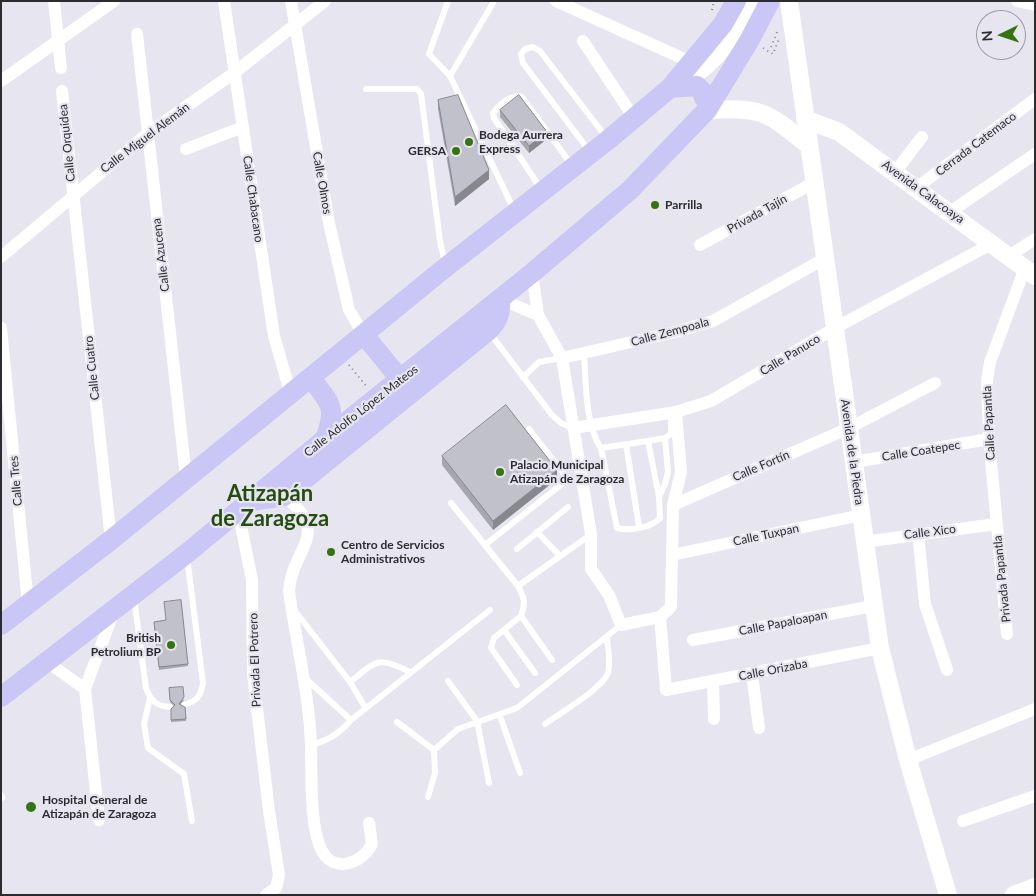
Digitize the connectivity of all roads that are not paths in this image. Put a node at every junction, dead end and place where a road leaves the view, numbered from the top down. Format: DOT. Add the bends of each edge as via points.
graph roads {
  1 [pos="54,1"];
  2 [pos="114,1"];
  3 [pos="224,1"];
  4 [pos="291,1"];
  5 [pos="326,1"];
  6 [pos="448,1"];
  7 [pos="556,1"];
  8 [pos="736,1"];
  9 [pos="754,1"];
  10 [pos="765,1"];
  11 [pos="770,1"];
  12 [pos="789,1"];
  13 [pos="1017,1"];
  14 [pos="493,3"];
  15 [pos="1035,5"];
  16 [pos="294,27"];
  17 [pos="137,34"];
  18 [pos="58,42"];
  19 [pos="583,42"];
  20 [pos="693,63"];
  21 [pos="61,68"];
  22 [pos="234,73"];
  23 [pos="450,76"];
  24 [pos="1,82"];
  25 [pos="670,88"];
  26 [pos="366,89"];
  27 [pos="62,91"];
  28 [pos="1035,99"];
  29 [pos="703,110"];
  30 [pos="634,118"];
  31 [pos="805,119"];
  32 [pos="243,127"];
  33 [pos="147,134"];
  34 [pos="922,136"];
  35 [pos="608,140"];
  36 [pos="808,145"];
  37 [pos="186,150"];
  38 [pos="591,153"];
  39 [pos="1035,154"];
  40 [pos="574,167"];
  41 [pos="895,172"];
  42 [pos="814,183"];
  43 [pos="916,188"];
  44 [pos="542,192"];
  45 [pos="72,196"];
  46 [pos="950,212"];
  47 [pos="516,213"];
  48 [pos="1035,239"];
  49 [pos="993,243"];
  50 [pos="700,245"];
  51 [pos="1009,256"];
  52 [pos="1,257"];
  53 [pos="824,259"];
  54 [pos="446,267"];
  55 [pos="1030,272"];
  56 [pos="532,273"];
  57 [pos="500,299"];
  58 [pos="538,315"];
  59 [pos="1,328"];
  60 [pos="834,328"];
  61 [pos="488,331"];
  62 [pos="364,334"];
  63 [pos="584,353"];
  64 [pos="562,358"];
  65 [pos="523,377"];
  66 [pos="311,379"];
  67 [pos="401,380"];
  68 [pos="935,383"];
  69 [pos="291,394"];
  70 [pos="674,412"];
  71 [pos="591,425"];
  72 [pos="573,428"];
  73 [pos="849,428"];
  74 [pos="529,429"];
  75 [pos="665,438"];
  76 [pos="648,440"];
  77 [pos="989,440"];
  78 [pos="626,444"];
  79 [pos="328,447"];
  80 [pos="601,448"];
  81 [pos="854,462"];
  82 [pos="186,476"];
  83 [pos="284,496"];
  84 [pos="659,497"];
  85 [pos="451,503"];
  86 [pos="673,505"];
  87 [pos="245,506"];
  88 [pos="568,507"];
  89 [pos="861,515"];
  90 [pos="996,524"];
  91 [pos="639,527"];
  92 [pos="537,532"];
  93 [pos="918,533"];
  94 [pos="591,534"];
  95 [pos="111,540"];
  96 [pos="864,542"];
  97 [pos="485,545"];
  98 [pos="517,549"];
  99 [pos="186,554"];
  100 [pos="559,555"];
  101 [pos="672,555"];
  102 [pos="518,586"];
  103 [pos="133,595"];
  104 [pos="28,604"];
  105 [pos="291,606"];
  106 [pos="873,606"];
  107 [pos="115,609"];
  108 [pos="490,610"];
  109 [pos="521,616"];
  110 [pos="660,617"];
  111 [pos="1,625"];
  112 [pos="621,625"];
  113 [pos="504,630"];
  114 [pos="1007,634"];
  115 [pos="607,638"];
  116 [pos="693,640"];
  117 [pos="880,648"];
  118 [pos="552,660"];
  119 [pos="46,661"];
  120 [pos="947,670"];
  121 [pos="410,672"];
  122 [pos="535,673"];
  123 [pos="752,674"];
  124 [pos="304,677"];
  125 [pos="448,681"];
  126 [pos="713,681"];
  127 [pos="350,682"];
  128 [pos="517,685"];
  129 [pos="85,689"];
  130 [pos="1,697"];
  131 [pos="150,698"];
  132 [pos="184,705"];
  133 [pos="170,707"];
  134 [pos="365,707"];
  135 [pos="1035,709"];
  136 [pos="500,716"];
  137 [pos="714,719"];
  138 [pos="351,720"];
  139 [pos="477,721"];
  140 [pos="397,722"];
  141 [pos="545,724"];
  142 [pos="759,728"];
  143 [pos="311,745"];
  144 [pos="434,750"];
  145 [pos="908,760"];
  146 [pos="520,773"];
  147 [pos="488,783"];
  148 [pos="1035,796"];
  149 [pos="428,797"];
  150 [pos="99,820"];
  151 [pos="192,821"];
  152 [pos="963,821"];
  153 [pos="369,823"];
  154 [pos="1035,887"];
  155 [pos="266,895"];
  156 [pos="948,895"];
  157 [pos="1014,895"];
  1 -- 18 [label="street"];
  2 -- 18 [label="street"];
  3 -- 22 [label="street, Calle Chabacano"];
  4 -- 16 [label="street, Calle Olmos"];
  5 -- 16 [label="street, Calle Miguel Alemán"];
  6 -- 23 [label="lane" via="429,54"];
  7 -- 20 [label="street"];
  8 -- 20 [label="main road"];
  9 -- 25 [label="street" via="709,65 694,77"];
  10 -- 29 [label="main road" via="742,34"];
  11 -- 29 [label="main road" via="749,42"];
  12 -- 31 [label="street, Avenida de la Piedra"];
  13 -- 15 [label="street"];
  14 -- 23 [label="lane"];
  16 -- 22 [label="street, Calle Miguel Alemán"];
  16 -- 62 [label="street, Calle Olmos" via="344,295 352,317"];
  17 -- 33 [label="street, Calle Azucena"];
  18 -- 21 [label="street"];
  18 -- 24 [label="street"];
  19 -- 30 [label="street"];
  20 -- 25 [label="main road"];
  22 -- 32 [label="street, Calle Chabacano"];
  22 -- 33 [label="street, Calle Miguel Alemán"];
  23 -- 47 [label="lane"];
  25 -- 29 [label="main road" via="697,86 702,91"];
  25 -- 30 [label="main road"];
  26 -- 54 [label="lane" via="413,88 421,94"];
  27 -- 45 [label="street, Calle Orquídea"];
  28 -- 43 [label="street, Cerrada Catemaco"];
  29 -- 36 [label="street" via="742,108 758,111 775,118"];
  29 -- 56 [label="main road, Calle Adolfo López Mateos" via="630,190"];
  30 -- 35 [label="main road"];
  31 -- 36 [label="street, Avenida de la Piedra"];
  31 -- 41 [label="street, Avenida Calacoaya" via="839,132"];
  32 -- 37 [label="street"];
  32 -- 69 [label="street, Calle Chabacano" via="274,336"];
  33 -- 45 [label="street, Calle Miguel Alemán"];
  33 -- 82 [label="street, Calle Azucena"];
  34 -- 41 [label="street"];
  35 -- 38 [label="main road"];
  35 -- 38 [label="lane" via="540,51 534,47 525,49 521,54 523,63"];
  36 -- 42 [label="street, Avenida de la Piedra"];
  38 -- 40 [label="main road"];
  39 -- 46 [label="street"];
  40 -- 44 [label="main road"];
  40 -- 44 [label="lane" via="522,97 511,97 496,108 494,118"];
  41 -- 43 [label="street, Avenida Calacoaya"];
  42 -- 50 [label="street, Privada Tajín"];
  42 -- 53 [label="street, Avenida de la Piedra"];
  43 -- 46 [label="street, Avenida Calacoaya"];
  44 -- 47 [label="main road"];
  45 -- 52 [label="street, Calle Miguel Alemán"];
  45 -- 95 [label="street, Calle Cuatro"];
  46 -- 49 [label="street, Avenida Calacoaya"];
  47 -- 54 [label="main road"];
  48 -- 51 [label="street"];
  49 -- 51 [label="street, Avenida Calacoaya"];
  49 -- 60 [label="street, Calle Panuco"];
  51 -- 55 [label="street, Avenida Calacoaya"];
  53 -- 60 [label="street, Avenida de la Piedra"];
  53 -- 63 [label="street, Calle Zempoala" via="713,321"];
  54 -- 62 [label="main road"];
  55 -- 77 [label="street, Calle Papantla" via="990,362 987,381"];
  56 -- 57 [label="main road, Calle Adolfo López Mateos"];
  56 -- 58 [label="street"];
  57 -- 58 [label="street"];
  57 -- 61 [label="main road" via="501,313"];
  57 -- 67 [label="main road, Calle Adolfo López Mateos"];
  58 -- 64 [label="street"];
  59 -- 104 [label="street, Calle Tres"];
  60 -- 70 [label="street, Calle Panuco" via="711,401"];
  60 -- 73 [label="street, Avenida de la Piedra"];
  61 -- 65 [label="lane"];
  61 -- 79 [label="main road"];
  62 -- 66 [label="main road"];
  62 -- 67 [label="main road"];
  63 -- 64 [label="street, Calle Zempoala"];
  63 -- 71 [label="lane"];
  64 -- 65 [label="lane" via="540,362"];
  64 -- 72 [label="street"];
  65 -- 72 [label="lane" via="552,415"];
  66 -- 69 [label="main road"];
  66 -- 79 [label="main road" via="331,406"];
  67 -- 79 [label="main road, Calle Adolfo López Mateos"];
  68 -- 73 [label="street, Calle Fortín"];
  69 -- 82 [label="main road"];
  70 -- 71 [label="street, Calle Panuco"];
  70 -- 75 [label="lane" via="671,434"];
  70 -- 86 [label="street" via="681,472"];
  71 -- 72 [label="street, Calle Panuco"];
  71 -- 80 [label="lane" via="595,441"];
  72 -- 94 [label="street"];
  73 -- 81 [label="street, Avenida de la Piedra"];
  73 -- 86 [label="street, Calle Fortín"];
  74 -- 97 [label="lane" via="565,479"];
  75 -- 76 [label="lane"];
  75 -- 84 [label="lane" via="668,472"];
  76 -- 78 [label="lane"];
  76 -- 84 [label="lane"];
  77 -- 81 [label="street, Calle Coatepec"];
  77 -- 90 [label="street, Calle Papantla"];
  78 -- 80 [label="lane"];
  78 -- 91 [label="lane"];
  79 -- 83 [label="main road"];
  79 -- 87 [label="main road" via="288,469"];
  80 -- 91 [label="lane" via="617,528"];
  81 -- 89 [label="street, Avenida de la Piedra"];
  82 -- 95 [label="main road"];
  83 -- 87 [label="main road"];
  83 -- 105 [label="street" via="300,509 307,521 308,536 290,577"];
  84 -- 91 [label="lane" via="660,518 655,524"];
  85 -- 97 [label="lane"];
  86 -- 101 [label="street"];
  87 -- 99 [label="main road"];
  87 -- 155 [label="street, Privada El Potrero" via="252,580 253,674 279,875 276,888"];
  88 -- 92 [label="lane"];
  89 -- 96 [label="street, Avenida de la Piedra"];
  89 -- 101 [label="street, Calle Tuxpan"];
  90 -- 93 [label="street, Calle Xico"];
  90 -- 114 [label="street, Privada Papantla"];
  92 -- 98 [label="lane"];
  92 -- 100 [label="lane"];
  93 -- 96 [label="street, Calle Xico"];
  93 -- 120 [label="street" via="925,604"];
  94 -- 100 [label="lane"];
  94 -- 112 [label="street" via="591,570 608,595"];
  95 -- 104 [label="main road"];
  96 -- 106 [label="street, Avenida de la Piedra"];
  97 -- 102 [label="lane"];
  99 -- 103 [label="main road"];
  99 -- 132 [label="lane" via="203,683 201,695"];
  100 -- 102 [label="lane"];
  101 -- 110 [label="street" via="671,608"];
  102 -- 109 [label="lane" via="525,606"];
  103 -- 107 [label="main road"];
  103 -- 131 [label="lane"];
  104 -- 111 [label="main road"];
  105 -- 124 [label="street"];
  105 -- 127 [label="lane"];
  106 -- 116 [label="street, Calle Papaloapan"];
  106 -- 117 [label="street, Avenida de la Piedra"];
  107 -- 119 [label="main road"];
  107 -- 129 [label="street"];
  108 -- 121 [label="lane"];
  109 -- 113 [label="lane"];
  109 -- 118 [label="lane"];
  110 -- 112 [label="street"];
  110 -- 126 [label="street, Calle Orizaba" via="666,690"];
  112 -- 115 [label="lane"];
  113 -- 122 [label="lane"];
  113 -- 128 [label="lane" via="494,638 490,648"];
  115 -- 136 [label="lane" via="517,708"];
  115 -- 141 [label="lane" via="610,662 607,675 600,684"];
  117 -- 123 [label="street, Calle Orizaba"];
  117 -- 145 [label="street, Avenida de la Piedra"];
  119 -- 129 [label="street"];
  119 -- 130 [label="main road"];
  121 -- 127 [label="lane" via="389,661 382,661"];
  121 -- 134 [label="lane"];
  123 -- 126 [label="street, Calle Orizaba"];
  123 -- 142 [label="street"];
  124 -- 138 [label="lane"];
  124 -- 143 [label="street"];
  125 -- 139 [label="lane"];
  126 -- 137 [label="street"];
  127 -- 134 [label="lane"];
  129 -- 150 [label="street"];
  131 -- 133 [label="lane" via="156,704"];
  131 -- 151 [label="lane" via="144,724 148,748 184,774"];
  134 -- 138 [label="lane"];
  135 -- 145 [label="street"];
  136 -- 139 [label="lane"];
  136 -- 146 [label="lane"];
  138 -- 143 [label="lane" via="339,734"];
  139 -- 144 [label="lane" via="458,729"];
  139 -- 147 [label="lane"];
  140 -- 144 [label="lane"];
  143 -- 153 [label="street" via="310,787 322,851 339,864 350,864 362,858 372,844"];
  144 -- 149 [label="lane" via="435,773"];
  145 -- 156 [label="street, Avenida de la Piedra"];
  148 -- 152 [label="street"];
  154 -- 157 [label="street"];
}
